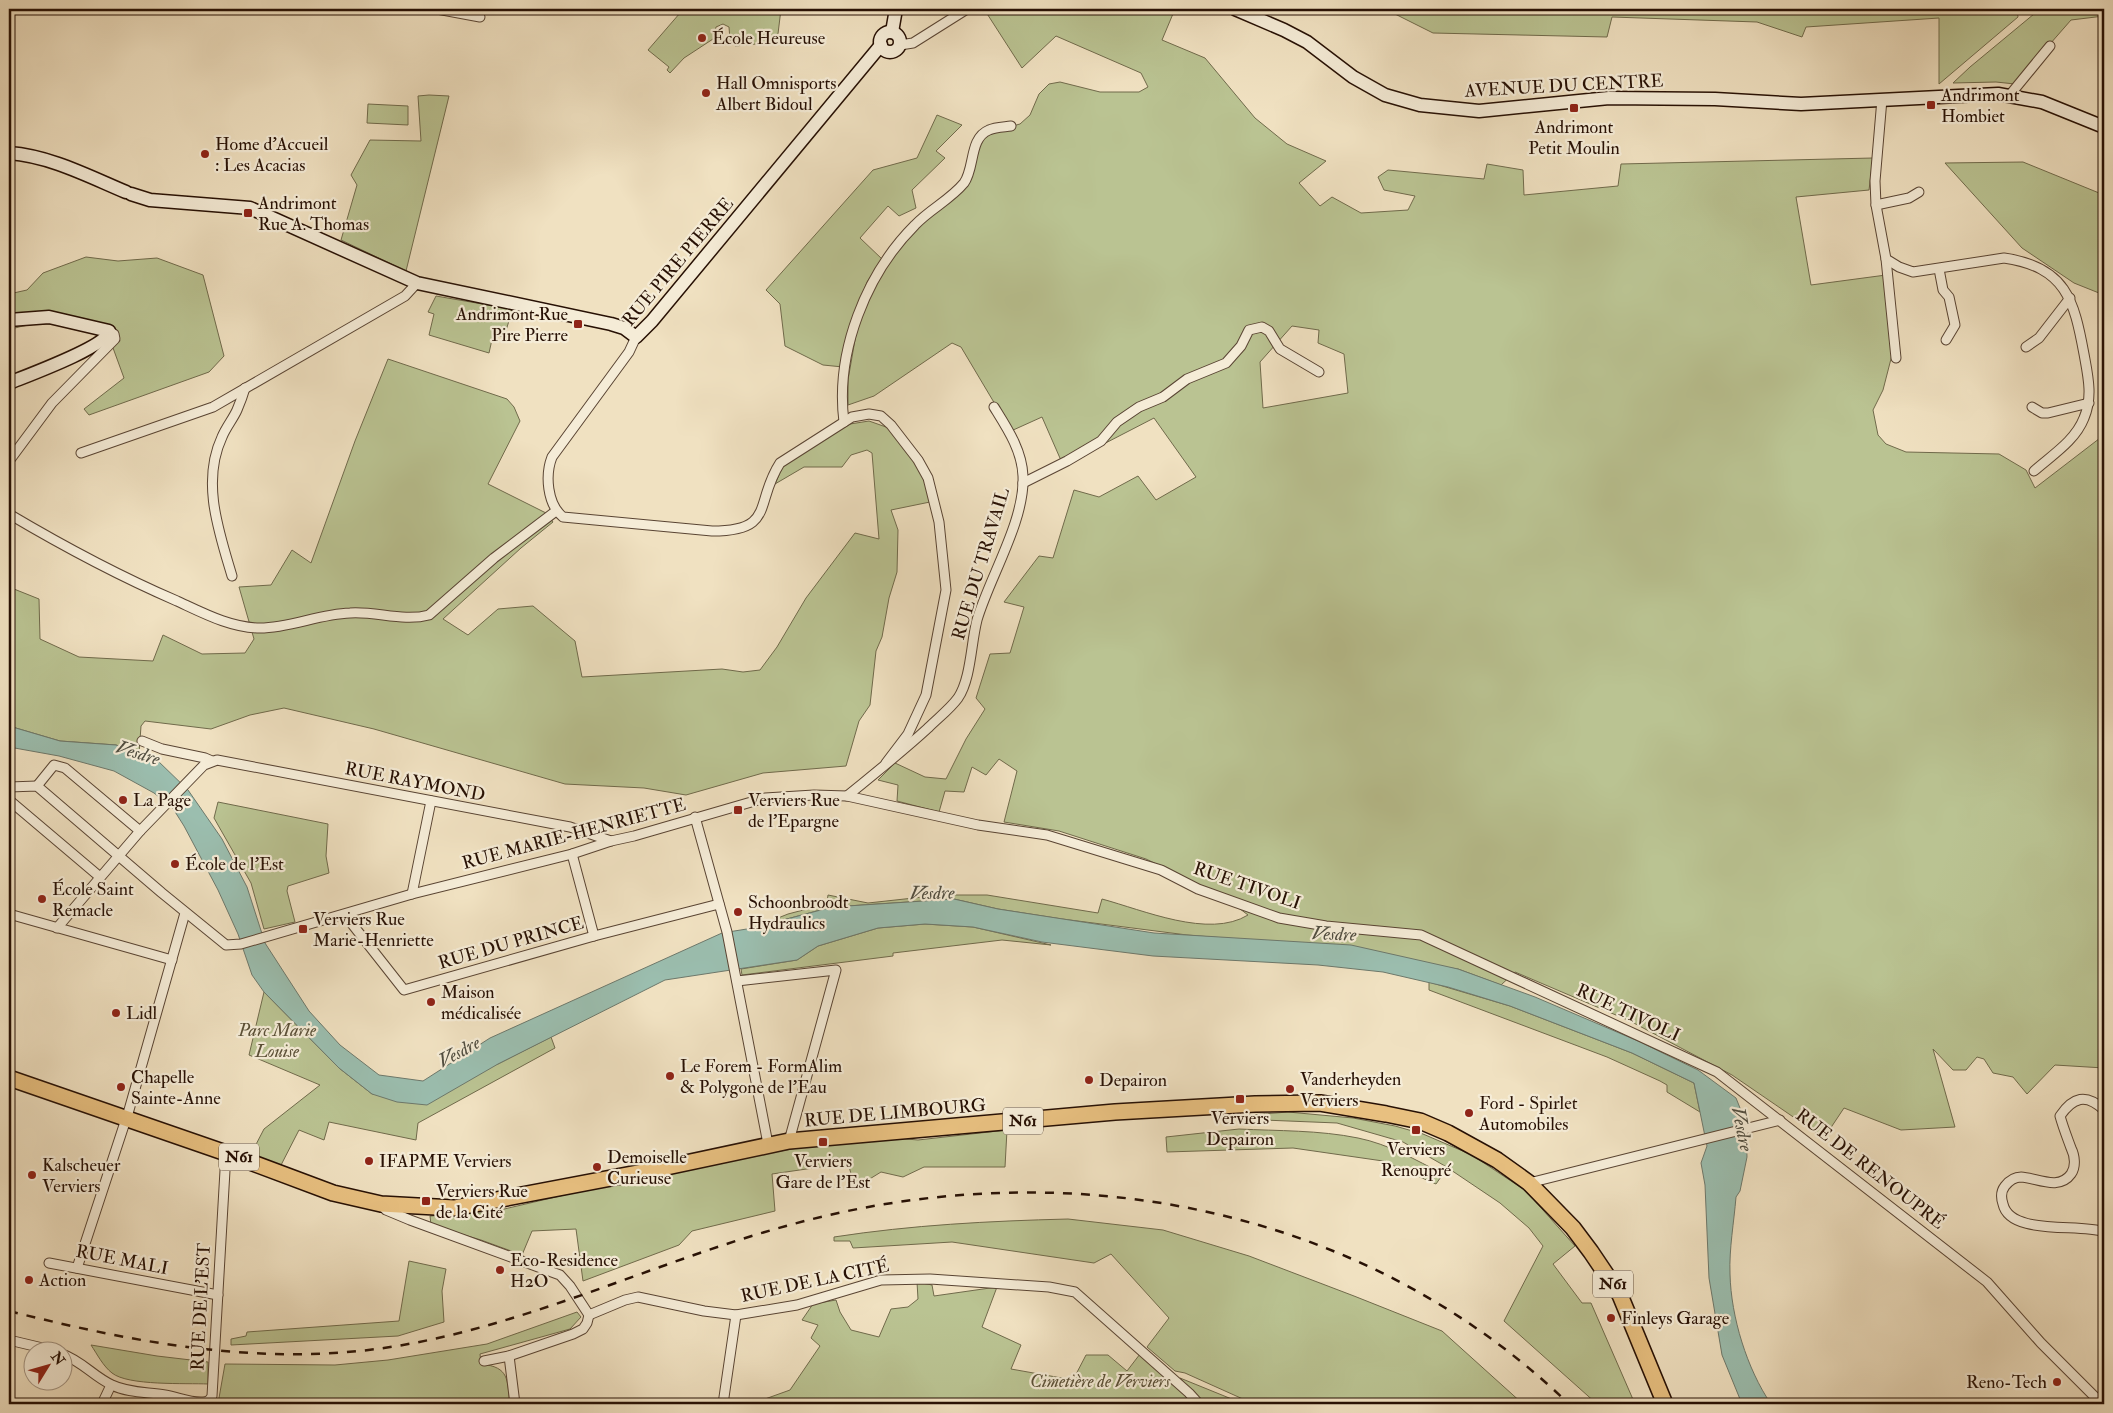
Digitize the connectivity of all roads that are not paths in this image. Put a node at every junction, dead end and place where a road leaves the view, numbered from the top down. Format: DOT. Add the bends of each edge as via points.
graph roads {
  1 [pos="437,9"];
  2 [pos="896,9"];
  3 [pos="967,9"];
  4 [pos="1235,9"];
  5 [pos="480,16"];
  6 [pos="892,32"];
  7 [pos="900,45"];
  8 [pos="881,46"];
  9 [pos="2050,46"];
  10 [pos="2009,96"];
  11 [pos="1882,99"];
  12 [pos="1011,126"];
  13 [pos="2104,127"];
  14 [pos="9,153"];
  15 [pos="1919,192"];
  16 [pos="1876,205"];
  17 [pos="1886,259"];
  18 [pos="1939,269"];
  19 [pos="417,283"];
  20 [pos="2070,298"];
  21 [pos="9,320"];
  22 [pos="109,331"];
  23 [pos="636,337"];
  24 [pos="1946,340"];
  25 [pos="2026,347"];
  26 [pos="1896,358"];
  27 [pos="1319,372"];
  28 [pos="9,383"];
  29 [pos="245,388"];
  30 [pos="2089,403"];
  31 [pos="994,407"];
  32 [pos="2032,407"];
  33 [pos="844,422"];
  34 [pos="81,454"];
  35 [pos="9,461"];
  36 [pos="2034,471"];
  37 [pos="1023,483"];
  38 [pos="9,514"];
  39 [pos="559,514"];
  40 [pos="232,576"];
  41 [pos="142,741"];
  42 [pos="212,761"];
  43 [pos="886,764"];
  44 [pos="37,786"];
  45 [pos="9,787"];
  46 [pos="847,796"];
  47 [pos="9,800"];
  48 [pos="431,801"];
  49 [pos="876,803"];
  50 [pos="695,817"];
  51 [pos="140,831"];
  52 [pos="611,841"];
  53 [pos="572,854"];
  54 [pos="118,856"];
  55 [pos="100,877"];
  56 [pos="412,894"];
  57 [pos="719,904"];
  58 [pos="185,913"];
  59 [pos="9,914"];
  60 [pos="344,915"];
  61 [pos="57,928"];
  62 [pos="594,936"];
  63 [pos="172,960"];
  64 [pos="737,979"];
  65 [pos="9,1078"];
  66 [pos="2104,1110"];
  67 [pos="126,1118"];
  68 [pos="1780,1120"];
  69 [pos="789,1141"];
  70 [pos="768,1144"];
  71 [pos="226,1153"];
  72 [pos="1530,1183"];
  73 [pos="381,1204"];
  74 [pos="2104,1232"];
  75 [pos="49,1263"];
  76 [pos="77,1268"];
  77 [pos="218,1295"];
  78 [pos="589,1315"];
  79 [pos="736,1315"];
  80 [pos="9,1340"];
  81 [pos="22,1343"];
  82 [pos="509,1356"];
  83 [pos="72,1359"];
  84 [pos="484,1361"];
  85 [pos="111,1385"];
  86 [pos="102,1404"];
  87 [pos="515,1404"];
  88 [pos="723,1404"];
  89 [pos="1199,1404"];
  90 [pos="1665,1404"];
  91 [pos="2102,1404"];
  1 -- 5 [label="street"];
  2 -- 6 [label="street"];
  3 -- 7 [label="street" via="913,43"];
  4 -- 11 [label="street, AVENUE DU CENTRE" via="1307,42 1353,77 1385,95 1420,106 1479,112 1609,98 1801,104"];
  6 -- 7 [label="street" via="899,37"];
  6 -- 8 [label="street" via="881,37"];
  7 -- 8 [label="street" via="892,52"];
  8 -- 23 [label="street, RUE PIRE PIERRE"];
  9 -- 10 [label="street"];
  10 -- 11 [label="street, AVENUE DU CENTRE"];
  10 -- 13 [label="street, AVENUE DU CENTRE" via="2042,102"];
  11 -- 16 [label="street"];
  12 -- 33 [label="street" via="983,133 973,151 964,182 954,194 917,222 876,276 856,318 848,346 842,409"];
  14 -- 19 [label="street" via="50,160 150,200 250,208"];
  15 -- 16 [label="street" via="1909,198"];
  16 -- 17 [label="street"];
  17 -- 18 [label="street" via="1914,272"];
  17 -- 26 [label="street"];
  18 -- 20 [label="street" via="2004,258 2019,260 2051,275"];
  18 -- 24 [label="street" via="1955,324"];
  19 -- 23 [label="street" via="611,324"];
  19 -- 29 [label="street" via="405,296"];
  20 -- 25 [label="street" via="2039,338"];
  20 -- 30 [label="street" via="2081,338"];
  21 -- 22 [label="street" via="49,317"];
  22 -- 28 [label="street" via="106,338 80,353"];
  22 -- 35 [label="street" via="115,339 52,403"];
  23 -- 39 [label="street, RUE PIRE PIERRE" via="629,352 552,457 548,468 552,501"];
  27 -- 37 [label="street" via="1280,349 1262,326 1249,330 1226,363 1187,379 1163,397 1139,407 1117,422 1101,441"];
  29 -- 34 [label="street" via="213,407"];
  29 -- 40 [label="street" via="216,455 212,489 218,530"];
  30 -- 32 [label="street" via="2048,413"];
  30 -- 36 [label="street" via="2076,432"];
  31 -- 37 [label="street, RUE DU TRAVAIL" via="1015,442"];
  33 -- 39 [label="street" via="780,463 773,474 760,514 748,526 734,531"];
  33 -- 43 [label="street" via="869,414 880,416 891,425 928,478 939,522 946,590 926,695 908,734"];
  37 -- 43 [label="street, RUE DU TRAVAIL" via="1015,521 977,620 968,668 958,696 934,723"];
  38 -- 39 [label="street" via="97,564 166,596 218,619 260,628 340,613 418,618 429,615 494,558"];
  41 -- 42 [label="street, RUE RAYMOND"];
  42 -- 48 [label="street, RUE RAYMOND"];
  42 -- 51 [label="street" via="204,765"];
  43 -- 46 [label="street"];
  44 -- 45 [label="street"];
  44 -- 51 [label="street" via="54,765 65,768"];
  44 -- 54 [label="street"];
  46 -- 49 [label="street, RUE MARIE-HENRIETTE"];
  46 -- 50 [label="street, RUE MARIE-HENRIETTE" via="765,798"];
  47 -- 55 [label="street"];
  48 -- 52 [label="street, RUE RAYMOND" via="570,827"];
  48 -- 56 [label="street"];
  49 -- 68 [label="street, RUE TIVOLI" via="1047,836 1161,870 1198,889 1278,918 1421,935 1717,1072"];
  50 -- 52 [label="street, RUE MARIE-HENRIETTE"];
  50 -- 57 [label="street"];
  51 -- 54 [label="street"];
  52 -- 53 [label="street, RUE MARIE-HENRIETTE"];
  53 -- 56 [label="street, RUE MARIE-HENRIETTE"];
  53 -- 62 [label="street"];
  54 -- 55 [label="street"];
  54 -- 58 [label="street"];
  55 -- 61 [label="street"];
  56 -- 60 [label="street, RUE MARIE-HENRIETTE"];
  57 -- 62 [label="street, RUE DU PRINCE"];
  57 -- 64 [label="street"];
  58 -- 60 [label="street, RUE MARIE-HENRIETTE" via="226,945 241,944"];
  58 -- 63 [label="street"];
  59 -- 61 [label="street"];
  60 -- 62 [label="street, RUE DU PRINCE" via="404,990"];
  61 -- 63 [label="street"];
  63 -- 67 [label="street"];
  64 -- 69 [label="street" via="836,970"];
  64 -- 70 [label="street"];
  65 -- 67 [label="main road, RUE DE LIMBOURG / N61"];
  66 -- 74 [label="street" via="2090,1100 2079,1099 2068,1105 2060,1116 2074,1161 2073,1171 2068,1177 2057,1182 2019,1177 2010,1180 2003,1188 2001,1198 2008,1214 2022,1223"];
  67 -- 71 [label="main road, RUE DE LIMBOURG / N61"];
  67 -- 76 [label="street"];
  68 -- 72 [label="street, RUE DE RENOUPRÉ"];
  68 -- 91 [label="street, RUE DE RENOUPRÉ" via="1987,1282 2040,1342"];
  69 -- 70 [label="main road, RUE DE LIMBOURG / N61"];
  69 -- 72 [label="main road, RUE DE LIMBOURG / N61" via="1114,1112 1320,1103 1420,1122 1474,1146"];
  70 -- 73 [label="main road, RUE DE LIMBOURG / N61" via="454,1208"];
  71 -- 73 [label="main road, RUE DE LIMBOURG / N61" via="333,1193"];
  71 -- 77 [label="street, RUE DE L'EST"];
  72 -- 90 [label="main road, RUE DE LIMBOURG / N61" via="1573,1228 1620,1296"];
  73 -- 78 [label="street" via="386,1210 410,1220 560,1275"];
  75 -- 76 [label="street, RUE MALI"];
  76 -- 77 [label="street, RUE MALI"];
  77 -- 85 [label="street, RUE DE L'EST" via="210,1400 190,1402"];
  78 -- 79 [label="street, RUE DE LA CITÉ" via="638,1297"];
  78 -- 82 [label="street, RUE DE LA CITÉ" via="580,1330"];
  79 -- 88 [label="street"];
  79 -- 89 [label="street, RUE DE LA CITÉ" via="797,1305 881,1280 930,1278 1075,1292"];
  80 -- 81 [label="street"];
  82 -- 84 [label="street, RUE DE LA CITÉ"];
  82 -- 87 [label="street"];
  83 -- 85 [label="street"];
  85 -- 86 [label="street"];
}
